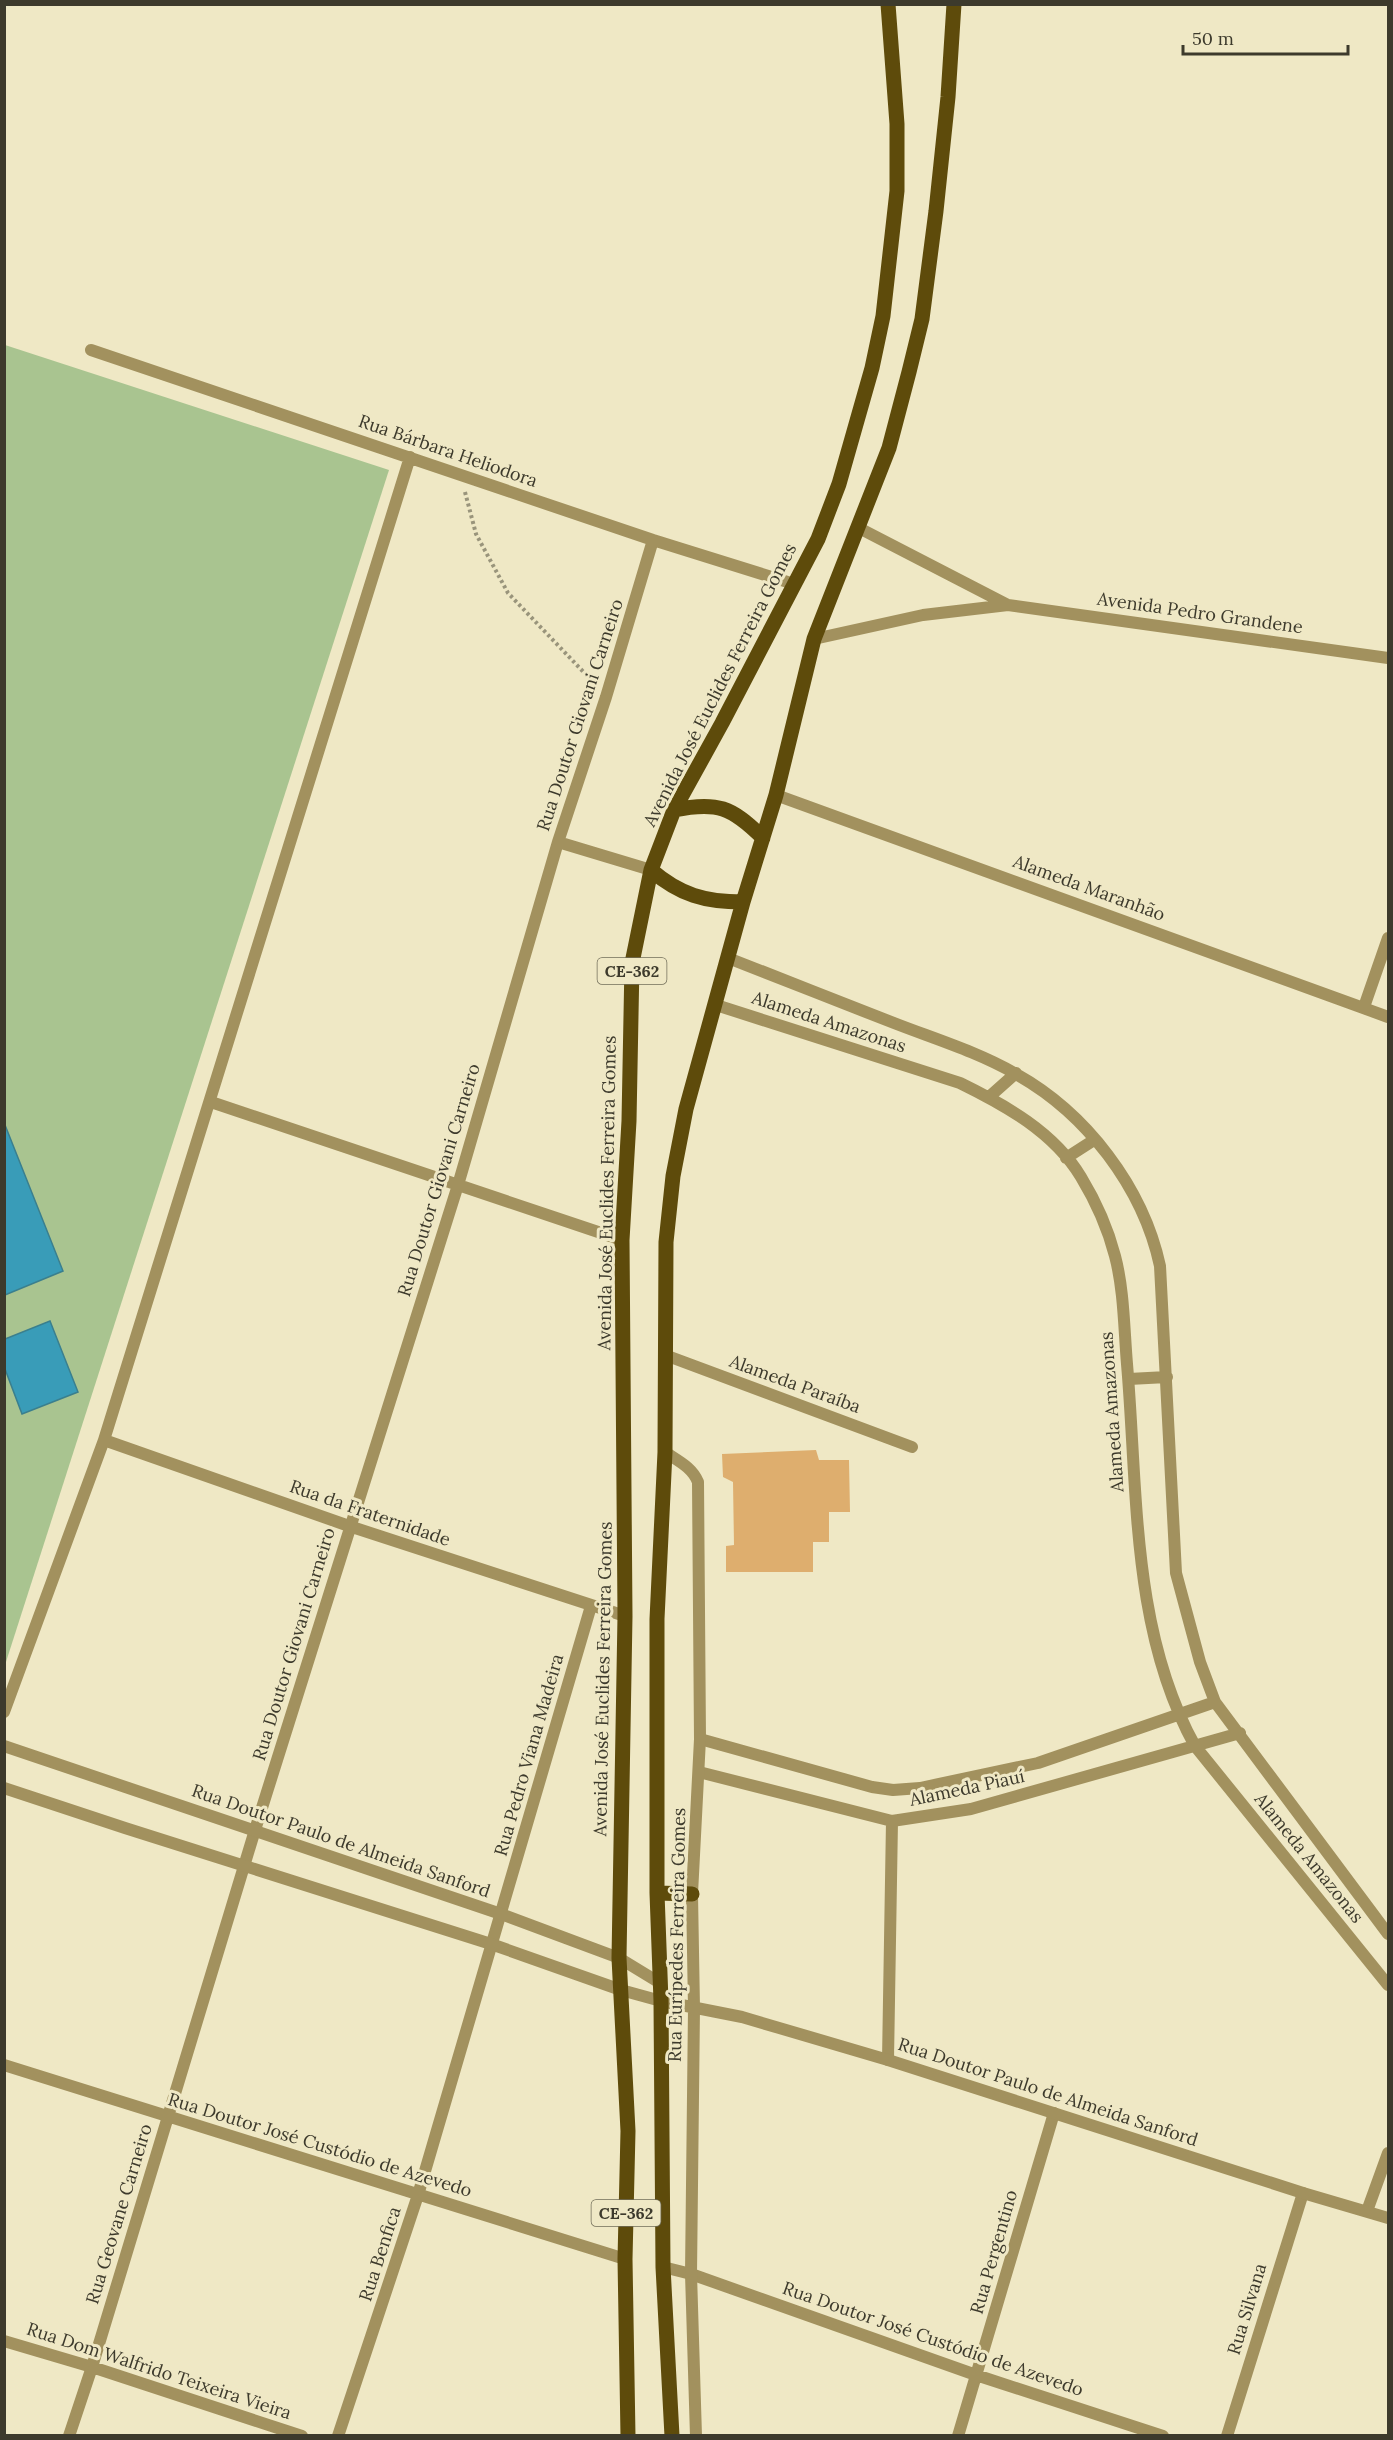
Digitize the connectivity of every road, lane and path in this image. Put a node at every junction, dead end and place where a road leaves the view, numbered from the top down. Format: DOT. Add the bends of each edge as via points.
graph roads {
  1 [pos="888,4"];
  2 [pos="954,4"];
  3 [pos="91,350"];
  4 [pos="410,457"];
  5 [pos="463,475"];
  6 [pos="857,527"];
  7 [pos="653,540"];
  8 [pos="794,584"];
  9 [pos="1008,605"];
  10 [pos="814,639"];
  11 [pos="1389,658"];
  12 [pos="606,697"];
  13 [pos="776,795"];
  14 [pos="674,810"];
  15 [pos="763,838"];
  16 [pos="558,842"];
  17 [pos="651,870"];
  18 [pos="743,902"];
  19 [pos="1389,938"];
  20 [pos="728,958"];
  21 [pos="716,1005"];
  22 [pos="1364,1007"];
  23 [pos="1389,1017"];
  24 [pos="1016,1073"];
  25 [pos="989,1097"];
  26 [pos="211,1102"];
  27 [pos="1094,1140"];
  28 [pos="1066,1158"];
  29 [pos="458,1185"];
  30 [pos="622,1240"];
  31 [pos="665,1355"];
  32 [pos="1167,1377"];
  33 [pos="1129,1379"];
  34 [pos="104,1440"];
  35 [pos="912,1447"];
  36 [pos="664,1452"];
  37 [pos="349,1526"];
  38 [pos="591,1606"];
  39 [pos="625,1616"];
  40 [pos="1215,1702"];
  41 [pos="4,1712"];
  42 [pos="1178,1715"];
  43 [pos="1240,1733"];
  44 [pos="700,1739"];
  45 [pos="4,1746"];
  46 [pos="1195,1746"];
  47 [pos="699,1772"];
  48 [pos="4,1788"];
  49 [pos="892,1821"];
  50 [pos="255,1830"];
  51 [pos="244,1866"];
  52 [pos="657,1893"];
  53 [pos="692,1894"];
  54 [pos="501,1914"];
  55 [pos="1389,1934"];
  56 [pos="491,1944"];
  57 [pos="619,1958"];
  58 [pos="660,1983"];
  59 [pos="1389,1985"];
  60 [pos="621,1990"];
  61 [pos="661,2001"];
  62 [pos="694,2008"];
  63 [pos="888,2060"];
  64 [pos="4,2065"];
  65 [pos="1054,2113"];
  66 [pos="168,2116"];
  67 [pos="1389,2153"];
  68 [pos="1303,2193"];
  69 [pos="418,2195"];
  70 [pos="1367,2211"];
  71 [pos="1389,2218"];
  72 [pos="625,2259"];
  73 [pos="663,2267"];
  74 [pos="691,2274"];
  75 [pos="4,2341"];
  76 [pos="92,2367"];
  77 [pos="976,2374"];
  78 [pos="69,2436"];
  79 [pos="302,2436"];
  80 [pos="338,2436"];
  81 [pos="628,2436"];
  82 [pos="672,2436"];
  83 [pos="696,2436"];
  84 [pos="958,2436"];
  85 [pos="1163,2436"];
  86 [pos="1227,2436"];
  1 -- 8 [label="main road, Avenida José Euclides Ferreira Gomes / CE-362" via="897,124 897,191 883,316 839,484 818,539"];
  2 -- 6 [label="main road, CE-362" via="948,97 922,319 889,448"];
  3 -- 4 [label="street, Rua Bárbara Heliodora"];
  4 -- 5 [label="street, Rua Bárbara Heliodora"];
  4 -- 26 [label="street"];
  5 -- 7 [label="street, Rua Bárbara Heliodora"];
  5 -- 12 [label="path" via="476,534 508,592"];
  6 -- 9 [label="street, Avenida Pedro Grandene"];
  6 -- 10 [label="main road, CE-362"];
  7 -- 8 [label="street, Rua Bárbara Heliodora"];
  7 -- 12 [label="street, Rua Doutor Giovani Carneiro"];
  8 -- 14 [label="main road, Avenida José Euclides Ferreira Gomes / CE-362"];
  9 -- 10 [label="street, Avenida Pedro Grandene" via="923,615"];
  9 -- 11 [label="street, Avenida Pedro Grandene"];
  10 -- 13 [label="main road, CE-362"];
  12 -- 16 [label="street, Rua Doutor Giovani Carneiro"];
  13 -- 15 [label="main road, CE-362"];
  13 -- 22 [label="street, Alameda Maranhão"];
  14 -- 15 [label="main road" via="699,805 720,807"];
  14 -- 17 [label="main road, Avenida José Euclides Ferreira Gomes / CE-362"];
  15 -- 18 [label="main road, CE-362"];
  16 -- 17 [label="street"];
  16 -- 29 [label="street, Rua Doutor Giovani Carneiro"];
  17 -- 18 [label="main road" via="666,883 696,897"];
  17 -- 30 [label="main road, Avenida José Euclides Ferreira Gomes / CE-362" via="632,963"];
  18 -- 20 [label="main road, CE-362"];
  19 -- 22 [label="street"];
  20 -- 21 [label="main road, CE-362"];
  20 -- 24 [label="street, Alameda Amazonas"];
  21 -- 25 [label="street, Alameda Amazonas" via="960,1083"];
  21 -- 31 [label="main road, CE-362" via="686,1109 673,1176 666,1242"];
  22 -- 23 [label="street, Alameda Maranhão"];
  24 -- 25 [label="street"];
  24 -- 27 [label="street, Alameda Amazonas" via="1071,1114"];
  25 -- 28 [label="street, Alameda Amazonas" via="1032,1124"];
  26 -- 29 [label="street"];
  26 -- 34 [label="street"];
  27 -- 28 [label="street"];
  27 -- 32 [label="street, Alameda Amazonas" via="1134,1194 1155,1240"];
  28 -- 33 [label="street, Alameda Amazonas" via="1080,1175 1115,1256"];
  29 -- 30 [label="street"];
  29 -- 37 [label="street, Rua Doutor Giovani Carneiro"];
  30 -- 39 [label="main road, Avenida José Euclides Ferreira Gomes / CE-362"];
  31 -- 35 [label="street, Alameda Paraíba"];
  31 -- 36 [label="main road, CE-362"];
  32 -- 33 [label="street"];
  32 -- 40 [label="street, Alameda Amazonas" via="1176,1573"];
  33 -- 42 [label="street, Alameda Amazonas" via="1142,1579"];
  34 -- 37 [label="street, Rua da Fraternidade"];
  34 -- 41 [label="street"];
  36 -- 44 [label="street, Rua Eurípedes Ferreira Gomes" via="689,1468 698,1482"];
  36 -- 52 [label="main road, CE-362" via="657,1619"];
  37 -- 38 [label="street, Rua da Fraternidade"];
  37 -- 50 [label="street, Rua Doutor Giovani Carneiro"];
  38 -- 39 [label="street, Rua da Fraternidade"];
  38 -- 54 [label="street, Rua Pedro Viana Madeira"];
  39 -- 57 [label="main road, Avenida José Euclides Ferreira Gomes / CE-362"];
  40 -- 42 [label="street, Alameda Piauí"];
  40 -- 43 [label="street, Alameda Amazonas"];
  42 -- 44 [label="street, Alameda Piauí" via="1038,1763 893,1790"];
  42 -- 46 [label="street, Alameda Amazonas"];
  43 -- 46 [label="street, Alameda Piauí"];
  43 -- 55 [label="street, Alameda Amazonas"];
  44 -- 47 [label="street, Rua Eurípedes Ferreira Gomes"];
  45 -- 50 [label="street, Rua Doutor Paulo de Almeida Sanford"];
  46 -- 49 [label="street, Alameda Piauí" via="971,1809"];
  46 -- 59 [label="street, Alameda Amazonas"];
  47 -- 49 [label="street, Alameda Piauí"];
  47 -- 53 [label="street, Rua Eurípedes Ferreira Gomes"];
  48 -- 51 [label="street"];
  49 -- 63 [label="street"];
  50 -- 51 [label="street, Rua Geovane Carneiro"];
  50 -- 54 [label="street, Rua Doutor Paulo de Almeida Sanford"];
  51 -- 56 [label="street"];
  51 -- 66 [label="street, Rua Geovane Carneiro"];
  52 -- 53 [label="main road"];
  52 -- 58 [label="main road, CE-362"];
  53 -- 62 [label="street, Rua Eurípedes Ferreira Gomes"];
  54 -- 56 [label="street, Rua Pedro Viana Madeira"];
  54 -- 57 [label="street, Rua Doutor Paulo de Almeida Sanford"];
  56 -- 60 [label="street"];
  56 -- 69 [label="street, Rua Benfica"];
  57 -- 58 [label="street, Rua Doutor Paulo de Almeida Sanford"];
  57 -- 60 [label="main road, Avenida José Euclides Ferreira Gomes / CE-362"];
  58 -- 61 [label="main road, CE-362"];
  60 -- 61 [label="street, Rua Doutor Paulo de Almeida Sanford"];
  60 -- 72 [label="main road, Avenida José Euclides Ferreira Gomes / CE-362" via="628,2131"];
  61 -- 62 [label="street, Rua Doutor Paulo de Almeida Sanford"];
  61 -- 73 [label="main road, CE-362"];
  62 -- 63 [label="street, Rua Doutor Paulo de Almeida Sanford"];
  62 -- 74 [label="street, Rua Eurípedes Ferreira Gomes"];
  63 -- 65 [label="street, Rua Doutor Paulo de Almeida Sanford"];
  64 -- 66 [label="street, Rua Doutor José Custódio de Azevedo"];
  65 -- 68 [label="street, Rua Doutor Paulo de Almeida Sanford"];
  65 -- 77 [label="street, Rua Pergentino"];
  66 -- 69 [label="street, Rua Doutor José Custódio de Azevedo"];
  66 -- 76 [label="street, Rua Geovane Carneiro"];
  67 -- 70 [label="street"];
  68 -- 70 [label="street, Rua Doutor Paulo de Almeida Sanford"];
  68 -- 86 [label="street, Rua Silvana"];
  69 -- 72 [label="street, Rua Doutor José Custódio de Azevedo"];
  69 -- 80 [label="street, Rua Benfica"];
  70 -- 71 [label="street, Rua Doutor Paulo de Almeida Sanford"];
  72 -- 81 [label="main road, Avenida José Euclides Ferreira Gomes / CE-362"];
  73 -- 74 [label="street, Rua Doutor José Custódio de Azevedo"];
  73 -- 82 [label="main road, CE-362"];
  74 -- 77 [label="street, Rua Doutor José Custódio de Azevedo"];
  74 -- 83 [label="street, Rua Eurípedes Ferreira Gomes"];
  75 -- 76 [label="street, Rua Dom Walfrido Teixeira Vieira"];
  76 -- 78 [label="street, Rua Geovane Carneiro"];
  76 -- 79 [label="street, Rua Dom Walfrido Teixeira Vieira"];
  77 -- 84 [label="street, Rua Pergentino"];
  77 -- 85 [label="street, Rua Doutor José Custódio de Azevedo"];
}
